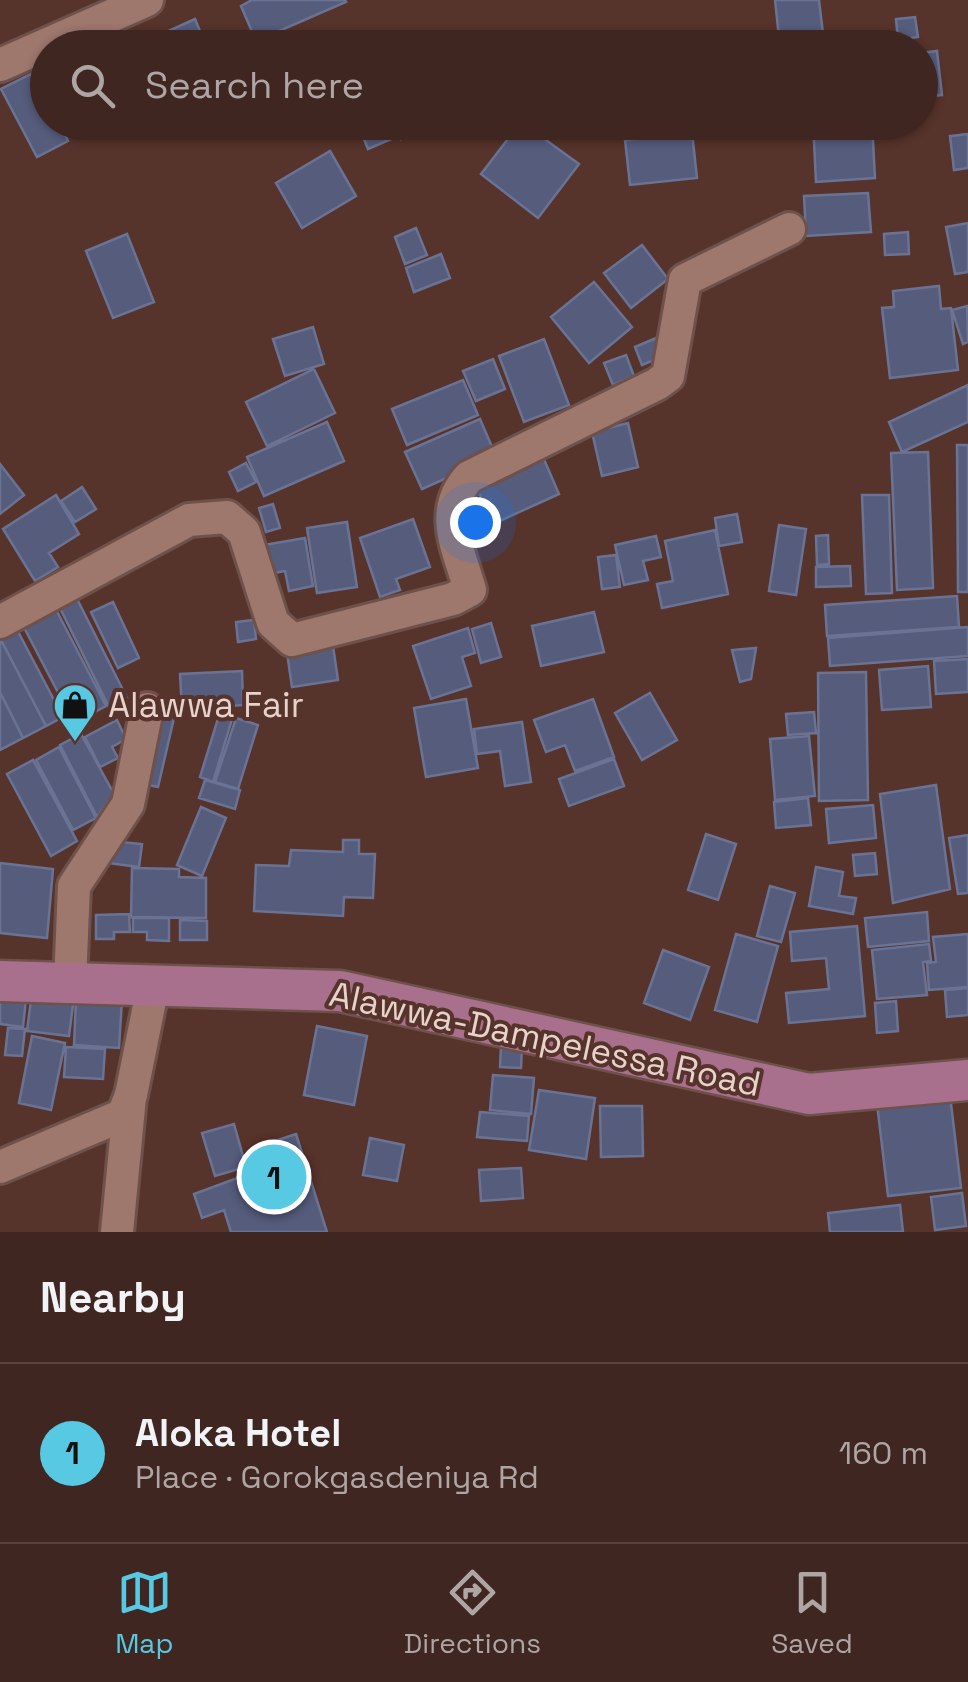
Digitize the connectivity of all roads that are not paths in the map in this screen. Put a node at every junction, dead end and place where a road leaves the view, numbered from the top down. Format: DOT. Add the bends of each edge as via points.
graph roads {
  1 [pos="147,0"];
  2 [pos="80,30"];
  3 [pos="30,53"];
  4 [pos="0,66"];
  5 [pos="788,229"];
  6 [pos="0,622"];
  7 [pos="148,708"];
  8 [pos="0,981"];
  9 [pos="70,983"];
  10 [pos="153,986"];
  11 [pos="968,1080"];
  12 [pos="131,1095"];
  13 [pos="0,1167"];
  14 [pos="117,1232"];
  1 -- 2 [label="street"];
  3 -- 4 [label="street"];
  5 -- 6 [label="street" via="684,280 668,376 469,477 455,492 451,519 470,590 452,599 292,640 273,623 244,532 228,518 189,520"];
  7 -- 9 [label="street" via="128,804 74,886"];
  8 -- 9 [label="main road, Alawwa-Dampelessa Road"];
  9 -- 10 [label="main road, Alawwa-Dampelessa Road"];
  10 -- 11 [label="main road, Alawwa-Dampelessa Road" via="340,991 809,1094"];
  10 -- 12 [label="street"];
  12 -- 13 [label="street" via="123,1115"];
  12 -- 14 [label="street"];
}
